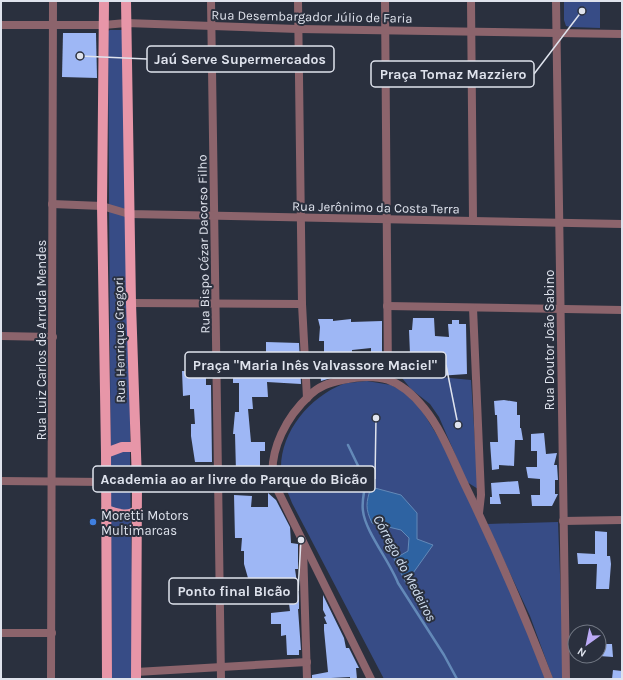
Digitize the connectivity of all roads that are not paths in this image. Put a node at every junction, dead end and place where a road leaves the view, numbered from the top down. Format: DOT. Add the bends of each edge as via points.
graph roads {
  1 [pos="53,1"];
  2 [pos="104,1"];
  3 [pos="126,1"];
  4 [pos="211,1"];
  5 [pos="298,1"];
  6 [pos="385,1"];
  7 [pos="471,1"];
  8 [pos="556,1"];
  9 [pos="126,23"];
  10 [pos="1,25"];
  11 [pos="53,25"];
  12 [pos="104,25"];
  13 [pos="211,26"];
  14 [pos="298,29"];
  15 [pos="385,30"];
  16 [pos="471,30"];
  17 [pos="556,33"];
  18 [pos="622,34"];
  19 [pos="52,204"];
  20 [pos="102,206"];
  21 [pos="129,214"];
  22 [pos="214,216"];
  23 [pos="301,218"];
  24 [pos="386,219"];
  25 [pos="473,220"];
  26 [pos="561,223"];
  27 [pos="622,224"];
  28 [pos="131,303"];
  29 [pos="216,303"];
  30 [pos="302,304"];
  31 [pos="387,306"];
  32 [pos="473,308"];
  33 [pos="561,310"];
  34 [pos="622,310"];
  35 [pos="1,336"];
  36 [pos="53,337"];
  37 [pos="388,379"];
  38 [pos="307,398"];
  39 [pos="135,447"];
  40 [pos="106,453"];
  41 [pos="1,481"];
  42 [pos="53,481"];
  43 [pos="273,481"];
  44 [pos="106,482"];
  45 [pos="137,483"];
  46 [pos="219,484"];
  47 [pos="106,510"];
  48 [pos="136,512"];
  49 [pos="479,514"];
  50 [pos="622,520"];
  51 [pos="563,521"];
  52 [pos="303,544"];
  53 [pos="1,633"];
  54 [pos="52,633"];
  55 [pos="307,662"];
  56 [pos="220,667"];
  57 [pos="136,675"];
  58 [pos="51,679"];
  59 [pos="107,679"];
  60 [pos="221,679"];
  61 [pos="307,679"];
  62 [pos="370,679"];
  63 [pos="549,679"];
  64 [pos="566,679"];
  1 -- 11 [label="street, Rua Luiz Carlos de Arruda Mendes"];
  2 -- 12 [label="main road, Rua Henrique Gregori"];
  3 -- 9 [label="main road, Rua Henrique Gregori"];
  4 -- 13 [label="street, Rua Bispo Cézar Dacorso Filho"];
  5 -- 14 [label="street"];
  6 -- 15 [label="street"];
  7 -- 16 [label="street"];
  8 -- 17 [label="street, Rua Doutor João Sabino"];
  9 -- 12 [label="street, Rua Desembargador Júlio de Faria"];
  9 -- 13 [label="street, Rua Desembargador Júlio de Faria"];
  9 -- 21 [label="main road, Rua Henrique Gregori"];
  10 -- 11 [label="street, Rua Desembargador Júlio de Faria"];
  11 -- 12 [label="street, Rua Desembargador Júlio de Faria"];
  11 -- 19 [label="street, Rua Luiz Carlos de Arruda Mendes"];
  12 -- 20 [label="main road, Rua Henrique Gregori"];
  13 -- 14 [label="street, Rua Desembargador Júlio de Faria"];
  13 -- 22 [label="street, Rua Bispo Cézar Dacorso Filho"];
  14 -- 15 [label="street, Rua Desembargador Júlio de Faria"];
  14 -- 23 [label="street"];
  15 -- 16 [label="street, Rua Desembargador Júlio de Faria"];
  15 -- 24 [label="street"];
  16 -- 17 [label="street, Rua Desembargador Júlio de Faria"];
  16 -- 25 [label="street"];
  17 -- 18 [label="street, Rua Desembargador Júlio de Faria"];
  17 -- 26 [label="street, Rua Doutor João Sabino"];
  19 -- 20 [label="street, Rua Jerônimo da Costa Terra"];
  19 -- 36 [label="street, Rua Luiz Carlos de Arruda Mendes"];
  20 -- 21 [label="street, Rua Jerônimo da Costa Terra"];
  20 -- 40 [label="main road, Rua Henrique Gregori"];
  21 -- 22 [label="street, Rua Jerônimo da Costa Terra"];
  21 -- 28 [label="main road, Rua Henrique Gregori"];
  22 -- 23 [label="street, Rua Jerônimo da Costa Terra"];
  22 -- 29 [label="street, Rua Bispo Cézar Dacorso Filho"];
  23 -- 24 [label="street, Rua Jerônimo da Costa Terra"];
  23 -- 30 [label="street"];
  24 -- 25 [label="street, Rua Jerônimo da Costa Terra"];
  24 -- 31 [label="street"];
  25 -- 26 [label="street, Rua Jerônimo da Costa Terra"];
  26 -- 27 [label="street, Rua Jerônimo da Costa Terra"];
  26 -- 33 [label="street, Rua Doutor João Sabino"];
  28 -- 29 [label="street"];
  28 -- 39 [label="main road, Rua Henrique Gregori"];
  29 -- 30 [label="street"];
  29 -- 46 [label="street, Rua Bispo Cézar Dacorso Filho"];
  30 -- 38 [label="street"];
  31 -- 32 [label="street"];
  31 -- 37 [label="street"];
  32 -- 33 [label="street"];
  32 -- 49 [label="street" via="481,495"];
  33 -- 34 [label="street"];
  33 -- 51 [label="street, Rua Doutor João Sabino"];
  35 -- 36 [label="street"];
  36 -- 42 [label="street, Rua Luiz Carlos de Arruda Mendes"];
  37 -- 38 [label="street" via="377,376 358,377 330,383 316,389"];
  37 -- 49 [label="street" via="424,408 446,446"];
  38 -- 43 [label="street" via="281,434 275,450"];
  39 -- 40 [label="main road" via="122,447"];
  39 -- 45 [label="main road, Rua Henrique Gregori"];
  40 -- 44 [label="main road, Rua Henrique Gregori"];
  41 -- 42 [label="street"];
  42 -- 44 [label="street"];
  42 -- 54 [label="street, Rua Luiz Carlos de Arruda Mendes"];
  43 -- 46 [label="street"];
  43 -- 52 [label="street"];
  44 -- 47 [label="main road, Rua Henrique Gregori"];
  45 -- 46 [label="street"];
  45 -- 48 [label="main road, Rua Henrique Gregori"];
  46 -- 56 [label="street, Rua Bispo Cézar Dacorso Filho"];
  47 -- 48 [label="main road" via="125,515"];
  47 -- 59 [label="main road, Rua Henrique Gregori"];
  48 -- 57 [label="main road, Rua Henrique Gregori"];
  49 -- 63 [label="street" via="508,576"];
  50 -- 51 [label="street"];
  51 -- 64 [label="street, Rua Doutor João Sabino"];
  52 -- 55 [label="street"];
  52 -- 62 [label="street"];
  53 -- 54 [label="street"];
  54 -- 58 [label="street, Rua Luiz Carlos de Arruda Mendes"];
  55 -- 56 [label="street"];
  55 -- 61 [label="street"];
  56 -- 57 [label="street"];
  56 -- 60 [label="street, Rua Bispo Cézar Dacorso Filho"];
}
